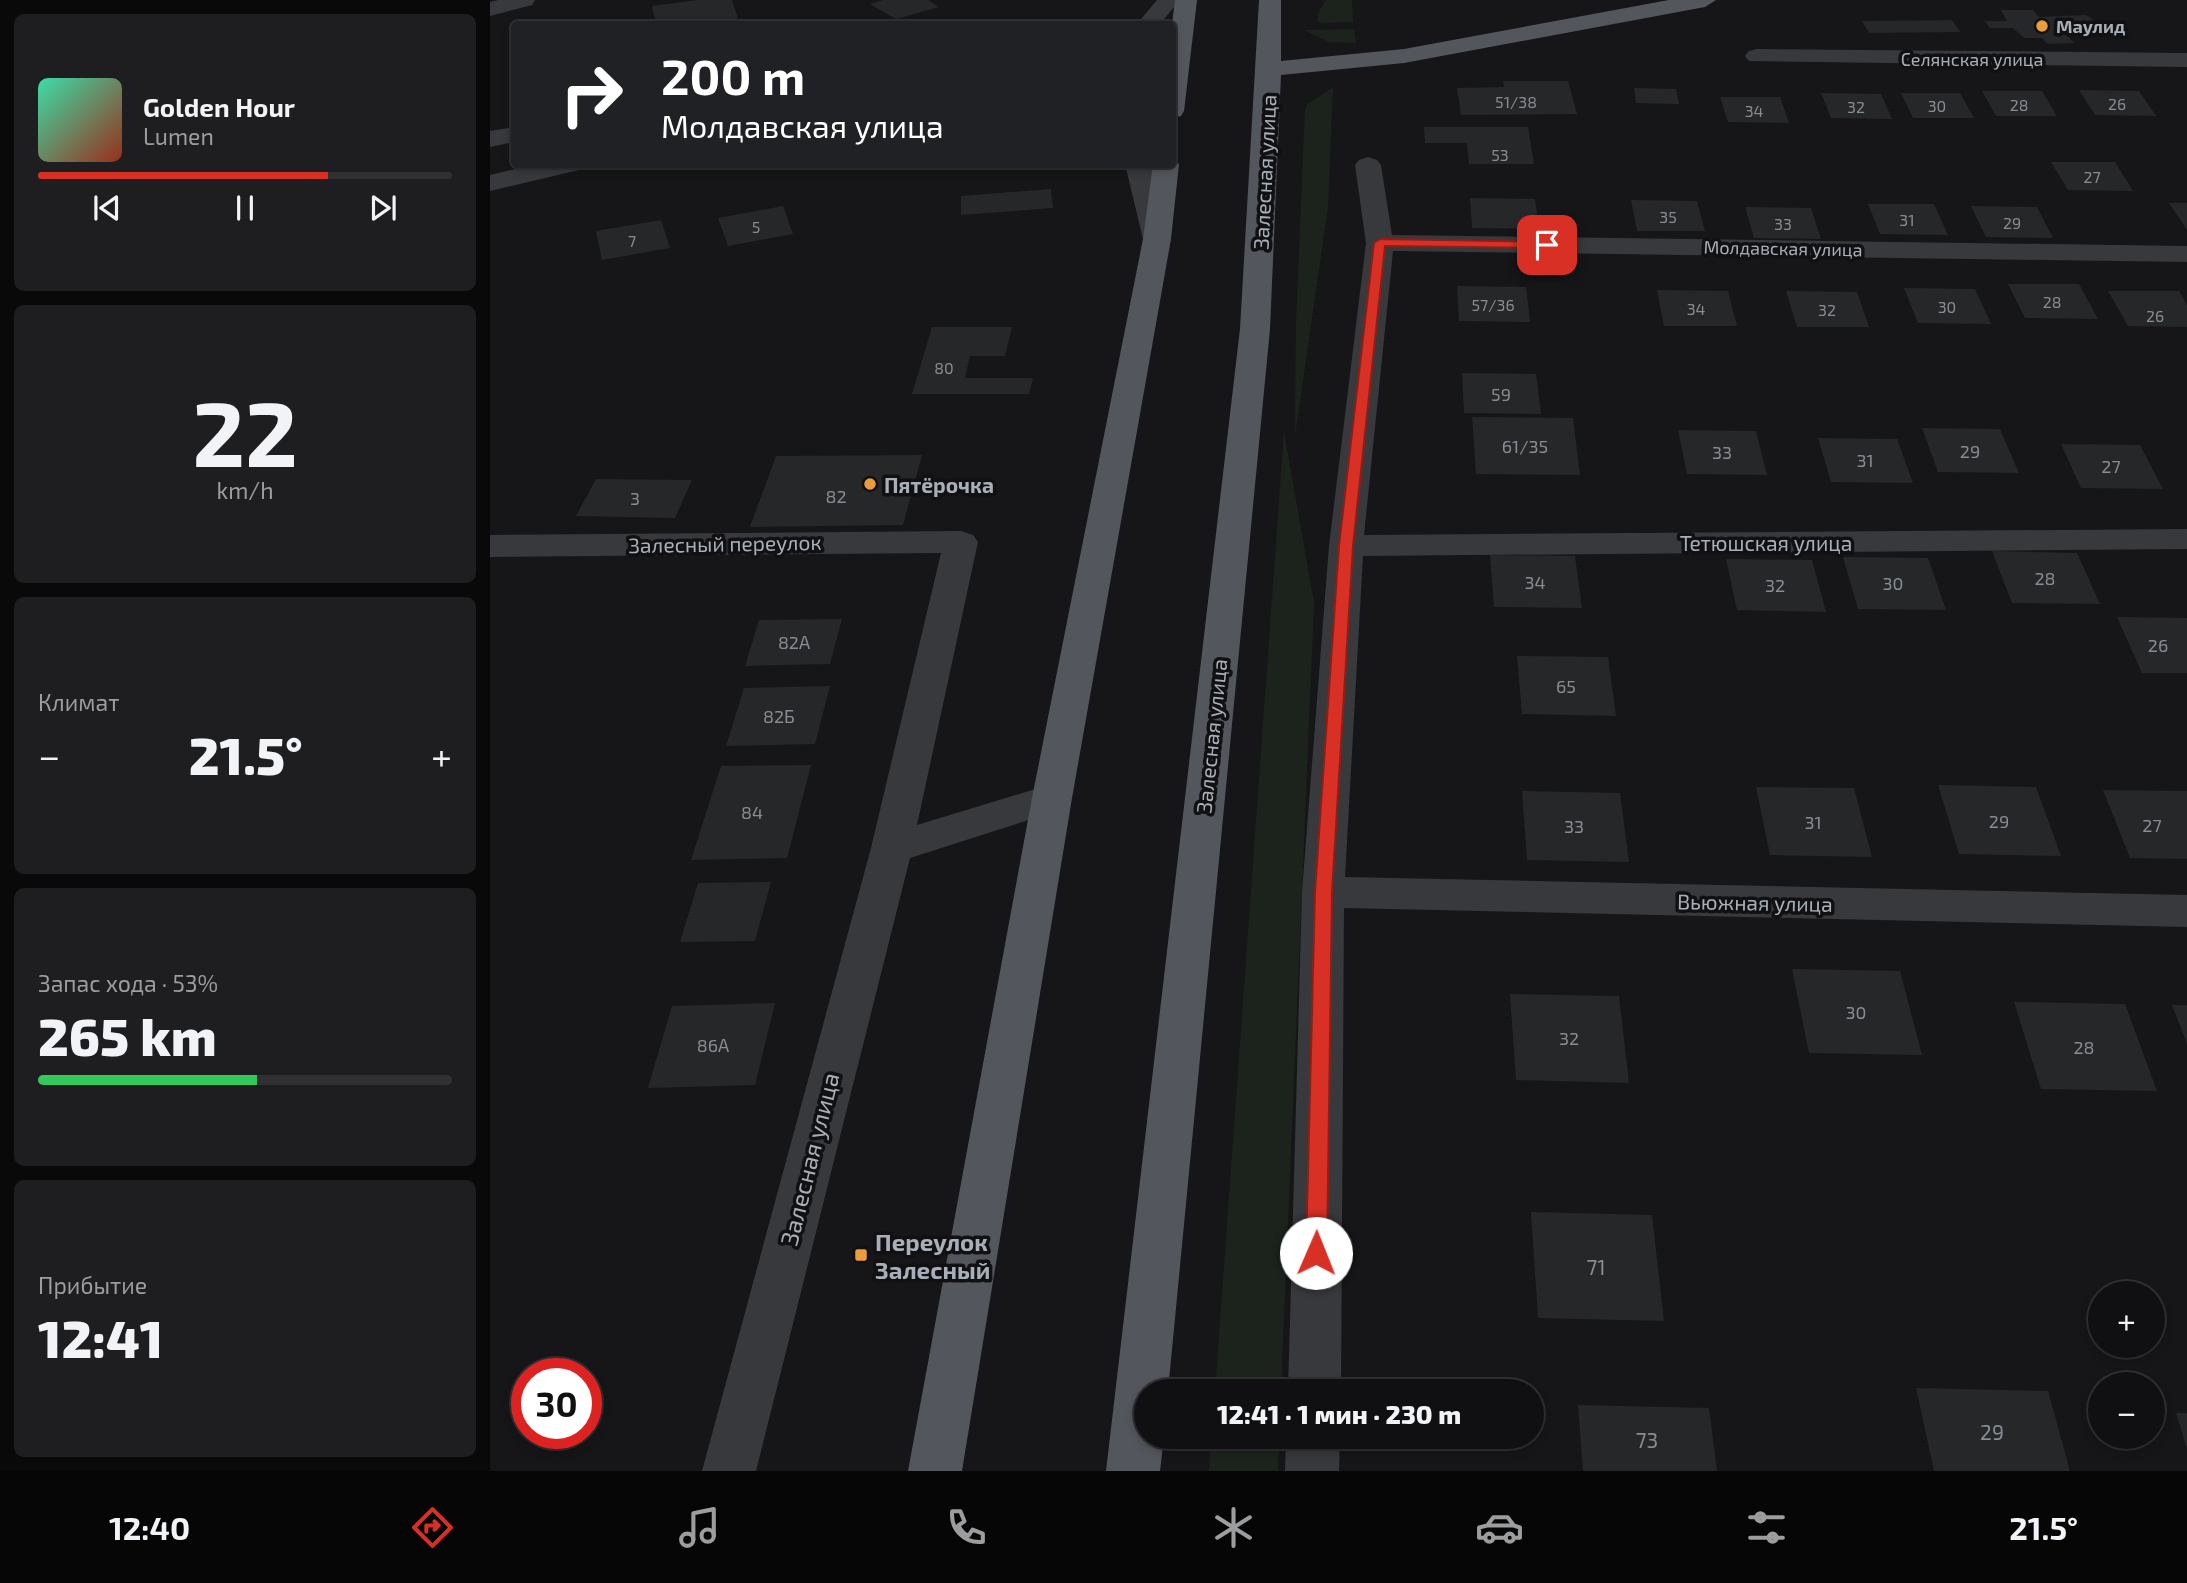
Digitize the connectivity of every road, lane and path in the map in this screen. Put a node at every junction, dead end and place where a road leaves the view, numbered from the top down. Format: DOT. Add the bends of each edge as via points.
graph roads {
  1 [pos="524,0"];
  2 [pos="1169,0"];
  3 [pos="1186,0"];
  4 [pos="1270,0"];
  5 [pos="1705,0"];
  6 [pos="490,9"];
  7 [pos="1151,21"];
  8 [pos="1757,57"];
  9 [pos="2187,60"];
  10 [pos="1269,69"];
  11 [pos="1176,79"];
  12 [pos="511,136"];
  13 [pos="490,139"];
  14 [pos="511,151"];
  15 [pos="490,156"];
  16 [pos="1368,165"];
  17 [pos="556,168"];
  18 [pos="1139,168"];
  19 [pos="1166,168"];
  20 [pos="490,183"];
  21 [pos="1157,239"];
  22 [pos="1380,243"];
  23 [pos="2187,254"];
  24 [pos="2187,539"];
  25 [pos="961,542"];
  26 [pos="490,545"];
  27 [pos="1346,546"];
  28 [pos="1052,798"];
  29 [pos="892,848"];
  30 [pos="1323,892"];
  31 [pos="2187,911"];
  32 [pos="1314,1379"];
  33 [pos="1313,1449"];
  34 [pos="729,1471"];
  35 [pos="935,1471"];
  36 [pos="1133,1471"];
  37 [pos="1312,1471"];
  1 -- 6 [label="street"];
  2 -- 7 [label="street"];
  3 -- 11 [label="main road"];
  4 -- 10 [label="main road, Залесная улица"];
  5 -- 10 [label="main road" via="1404,56"];
  8 -- 9 [label="street, Селянская улица"];
  10 -- 36 [label="main road, Залесная улица" via="1255,329"];
  12 -- 13 [label="street"];
  14 -- 15 [label="street"];
  16 -- 22 [label="street"];
  17 -- 20 [label="street"];
  18 -- 21 [label="street"];
  19 -- 21 [label="main road"];
  21 -- 28 [label="main road"];
  22 -- 23 [label="street, Молдавская улица"];
  22 -- 27 [label="street"];
  24 -- 27 [label="street, Тетюшская улица"];
  25 -- 26 [label="street, Залесный переулок"];
  25 -- 29 [label="street, Залесная улица"];
  27 -- 30 [label="street"];
  28 -- 29 [label="street"];
  28 -- 35 [label="main road"];
  29 -- 34 [label="street, Залесная улица"];
  30 -- 31 [label="street, Вьюжная улица"];
  30 -- 32 [label="street"];
  33 -- 37 [label="street"];
}
